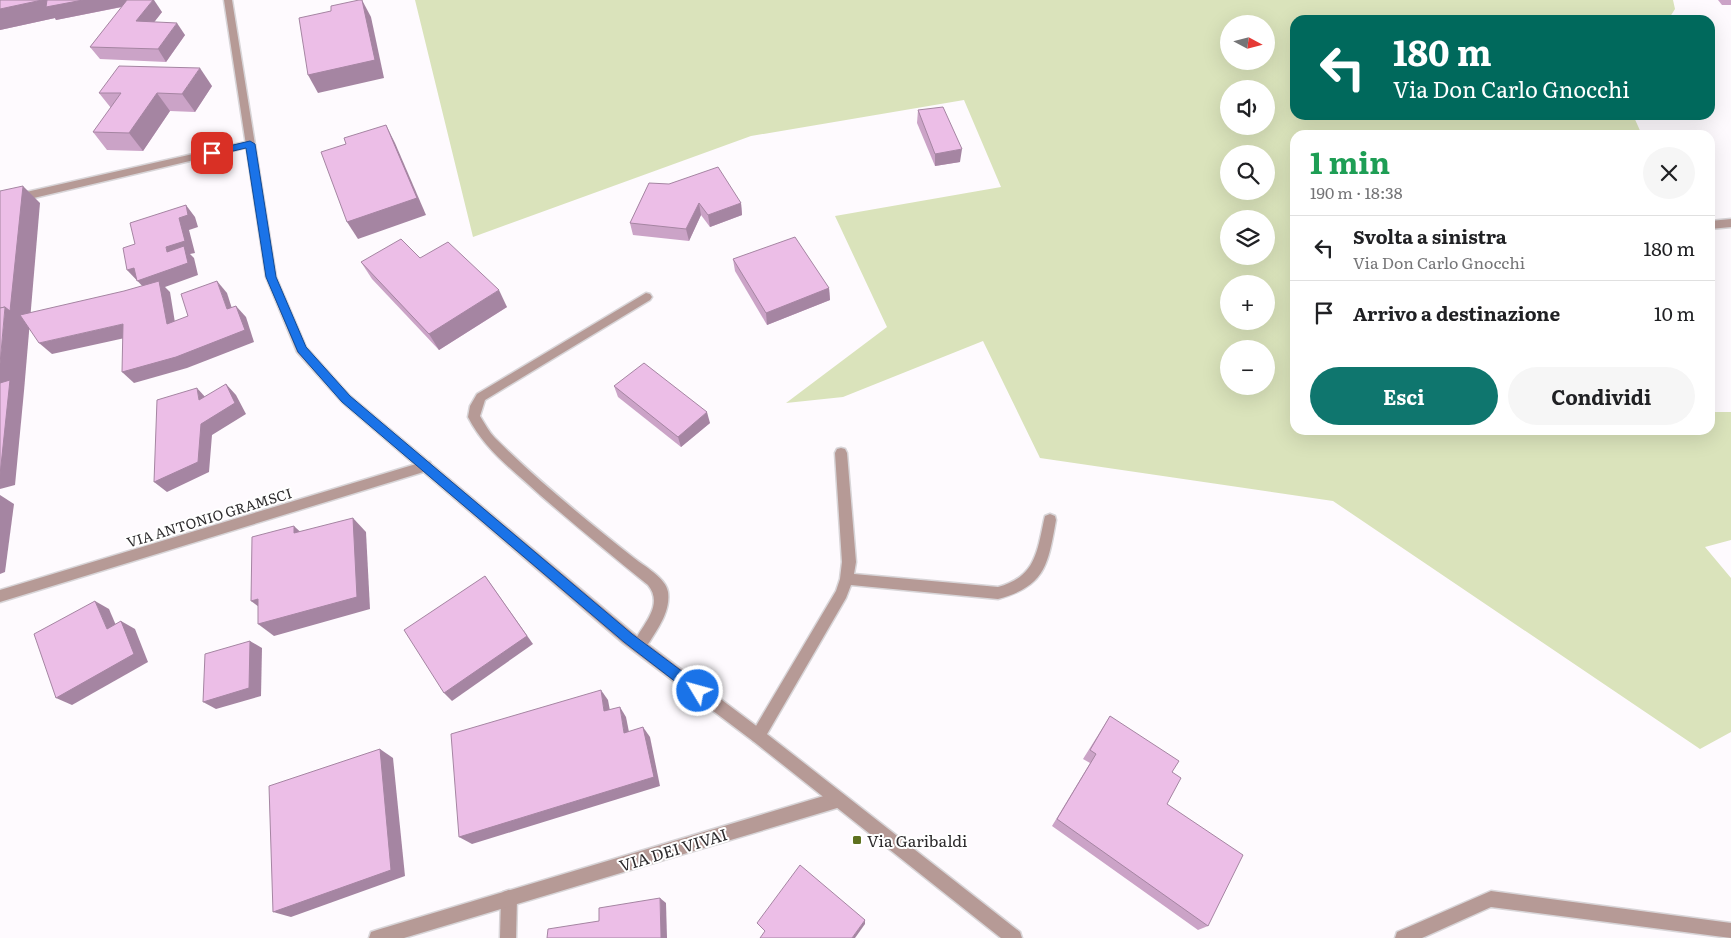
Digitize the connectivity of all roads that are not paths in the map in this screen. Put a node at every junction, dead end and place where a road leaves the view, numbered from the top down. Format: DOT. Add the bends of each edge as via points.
graph roads {
  1 [pos="228,0"];
  2 [pos="250,144"];
  3 [pos="0,202"];
  4 [pos="1731,223"];
  5 [pos="1715,225"];
  6 [pos="646,296"];
  7 [pos="841,453"];
  8 [pos="426,466"];
  9 [pos="1050,520"];
  10 [pos="847,579"];
  11 [pos="0,596"];
  12 [pos="639,646"];
  13 [pos="758,736"];
  14 [pos="836,800"];
  15 [pos="509,898"];
  16 [pos="1731,931"];
  17 [pos="377,938"];
  18 [pos="508,938"];
  19 [pos="1014,938"];
  20 [pos="1403,938"];
  1 -- 2 [label="street"];
  2 -- 3 [label="street"];
  2 -- 8 [label="street" via="271,277 302,349 346,399"];
  4 -- 5 [label="street"];
  6 -- 12 [label="street" via="481,397 474,417 489,440 522,471 653,580 661,591 661,609"];
  7 -- 10 [label="street" via="849,562"];
  8 -- 11 [label="street, VIA ANTONIO GRAMSCI"];
  8 -- 12 [label="street"];
  9 -- 10 [label="street" via="1042,556 1032,575 1021,585 998,593"];
  10 -- 13 [label="street"];
  12 -- 13 [label="street"];
  13 -- 14 [label="street"];
  14 -- 15 [label="street, VIA DEI VIVAI"];
  14 -- 19 [label="street"];
  15 -- 17 [label="street, VIA DEI VIVAI"];
  15 -- 18 [label="street"];
  16 -- 20 [label="street" via="1491,899"];
}
